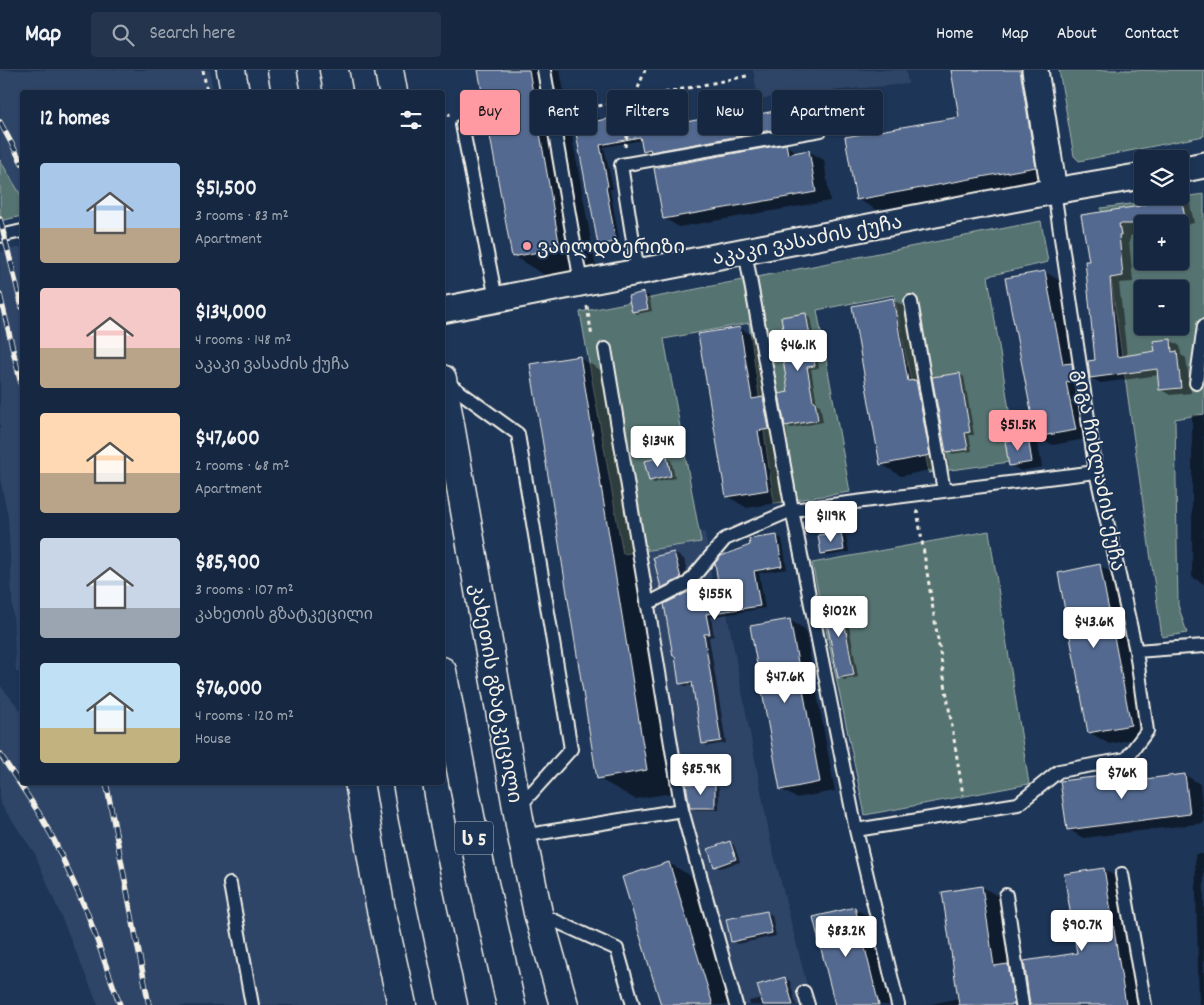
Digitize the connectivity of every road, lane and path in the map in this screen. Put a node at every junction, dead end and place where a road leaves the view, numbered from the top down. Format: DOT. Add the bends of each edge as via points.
graph roads {
  1 [pos="203,70"];
  2 [pos="231,70"];
  3 [pos="282,70"];
  4 [pos="334,70"];
  5 [pos="389,70"];
  6 [pos="544,70"];
  7 [pos="645,70"];
  8 [pos="1035,70"];
  9 [pos="747,76"];
  10 [pos="207,90"];
  11 [pos="235,90"];
  12 [pos="286,90"];
  13 [pos="338,90"];
  14 [pos="392,90"];
  15 [pos="547,90"];
  16 [pos="637,90"];
  17 [pos="678,90"];
  18 [pos="464,135"];
  19 [pos="555,135"];
  20 [pos="627,135"];
  21 [pos="792,135"];
  22 [pos="621,165"];
  23 [pos="1204,165"];
  24 [pos="1189,168"];
  25 [pos="1134,177"];
  26 [pos="1054,191"];
  27 [pos="20,231"];
  28 [pos="0,236"];
  29 [pos="745,251"];
  30 [pos="638,272"];
  31 [pos="583,293"];
  32 [pos="496,299"];
  33 [pos="911,302"];
  34 [pos="445,309"];
  35 [pos="1204,326"];
  36 [pos="605,349"];
  37 [pos="445,380"];
  38 [pos="1196,383"];
  39 [pos="445,390"];
  40 [pos="1096,472"];
  41 [pos="944,491"];
  42 [pos="914,495"];
  43 [pos="792,510"];
  44 [pos="647,604"];
  45 [pos="1204,646"];
  46 [pos="1136,651"];
  47 [pos="445,687"];
  48 [pos="359,785"];
  49 [pos="408,785"];
  50 [pos="518,809"];
  51 [pos="682,810"];
  52 [pos="966,813"];
  53 [pos="856,830"];
  54 [pos="522,836"];
  55 [pos="1122,874"];
  56 [pos="230,884"];
  57 [pos="1006,895"];
  58 [pos="538,913"];
  59 [pos="804,992"];
  60 [pos="252,1005"];
  61 [pos="402,1005"];
  62 [pos="454,1005"];
  63 [pos="511,1005"];
  64 [pos="564,1005"];
  65 [pos="633,1005"];
  66 [pos="736,1005"];
  67 [pos="808,1005"];
  68 [pos="898,1005"];
  69 [pos="1022,1005"];
  70 [pos="1145,1005"];
  1 -- 10 [label="path"];
  2 -- 11 [label="main road"];
  3 -- 12 [label="main road"];
  4 -- 13 [label="main road"];
  5 -- 14 [label="main road"];
  6 -- 15 [label="lane"];
  7 -- 16 [label="path"];
  8 -- 26 [label="street, გიგა ჩიხლაძის ქუჩა"];
  9 -- 17 [label="path"];
  18 -- 32 [label="lane"];
  19 -- 31 [label="lane"];
  20 -- 22 [label="path"];
  21 -- 22 [label="lane"];
  22 -- 30 [label="lane"];
  23 -- 24 [label="street"];
  25 -- 26 [label="street, აკაკი ვასაძის ქუჩა"];
  26 -- 29 [label="street, აკაკი ვასაძის ქუჩა"];
  26 -- 40 [label="lane, გიგა ჩიხლაძის ქუჩა"];
  27 -- 28 [label="lane"];
  29 -- 30 [label="street, აკაკი ვასაძის ქუჩა"];
  29 -- 43 [label="lane"];
  30 -- 31 [label="street, აკაკი ვასაძის ქუჩა"];
  31 -- 32 [label="street, აკაკი ვასაძის ქუჩა"];
  31 -- 36 [label="path" via="594,346"];
  32 -- 34 [label="street, აკაკი ვასაძის ქუჩა"];
  33 -- 41 [label="lane"];
  35 -- 38 [label="lane"];
  36 -- 44 [label="lane"];
  37 -- 50 [label="lane" via="518,434 571,749"];
  39 -- 50 [label="main road, კახეთის გზატკეცილი"];
  40 -- 41 [label="lane"];
  40 -- 46 [label="lane, გიგა ჩიხლაძის ქუჩა"];
  41 -- 42 [label="lane"];
  42 -- 43 [label="lane"];
  42 -- 52 [label="path"];
  43 -- 44 [label="lane" via="725,539 688,584"];
  43 -- 53 [label="lane"];
  44 -- 51 [label="lane"];
  45 -- 46 [label="lane"];
  46 -- 52 [label="lane, გიგა ჩიხლაძის ქუჩა" via="1146,731 1126,759 1058,772 1018,804"];
  47 -- 63 [label="main road, ს 5"];
  48 -- 61 [label="main road"];
  49 -- 62 [label="main road"];
  50 -- 54 [label="main road, კახეთის გზატკეცილი"];
  51 -- 54 [label="lane"];
  51 -- 66 [label="lane"];
  52 -- 53 [label="lane, გიგა ჩიხლაძის ქუჩა"];
  53 -- 68 [label="lane"];
  54 -- 58 [label="main road, კახეთის გზატკეცილი"];
  55 -- 70 [label="lane"];
  56 -- 60 [label="lane"];
  57 -- 69 [label="lane"];
  58 -- 64 [label="main road, კახეთის გზატკეცილი"];
  58 -- 65 [label="lane" via="617,949"];
  59 -- 67 [label="lane"];
}
